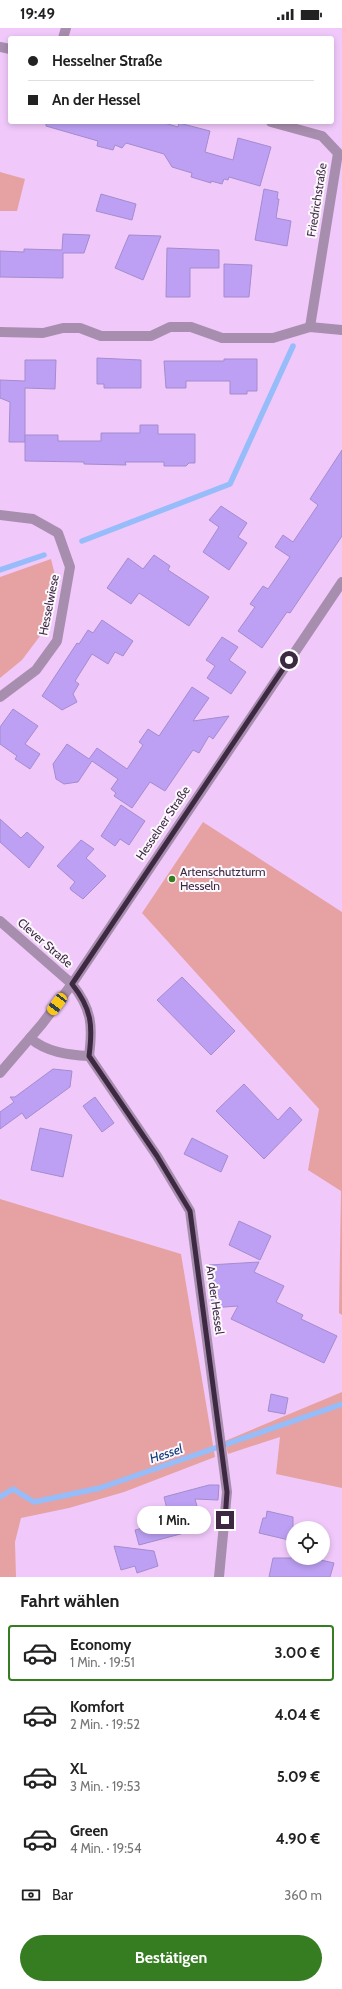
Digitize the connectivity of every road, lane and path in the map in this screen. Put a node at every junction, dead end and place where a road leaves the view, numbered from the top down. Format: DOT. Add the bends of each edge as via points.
graph roads {
  1 [pos="278,124"];
  2 [pos="310,327"];
  3 [pos="342,330"];
  4 [pos="0,332"];
  5 [pos="0,515"];
  6 [pos="342,582"];
  7 [pos="0,697"];
  8 [pos="0,921"];
  9 [pos="72,984"];
  10 [pos="30,1038"];
  11 [pos="89,1056"];
  12 [pos="0,1073"];
  13 [pos="219,1577"];
  1 -- 2 [label="street, Friedrichstraße" via="322,136 338,153"];
  2 -- 3 [label="street"];
  2 -- 4 [label="street" via="273,338 222,338 191,327 170,327 151,336 102,336 80,328 63,328 42,334"];
  5 -- 7 [label="street, Hesselwiese" via="33,519 58,533 70,567 57,641 36,670"];
  6 -- 9 [label="street, Hesselner Straße"];
  8 -- 9 [label="street, Clever Straße"];
  9 -- 10 [label="street, Hesselner Straße"];
  9 -- 11 [label="street" via="85,1002 92,1029"];
  10 -- 11 [label="street" via="36,1044 66,1055"];
  10 -- 12 [label="street, Hesselner Straße"];
  11 -- 13 [label="street, An der Hessel" via="157,1156 190,1211 227,1492"];
}
